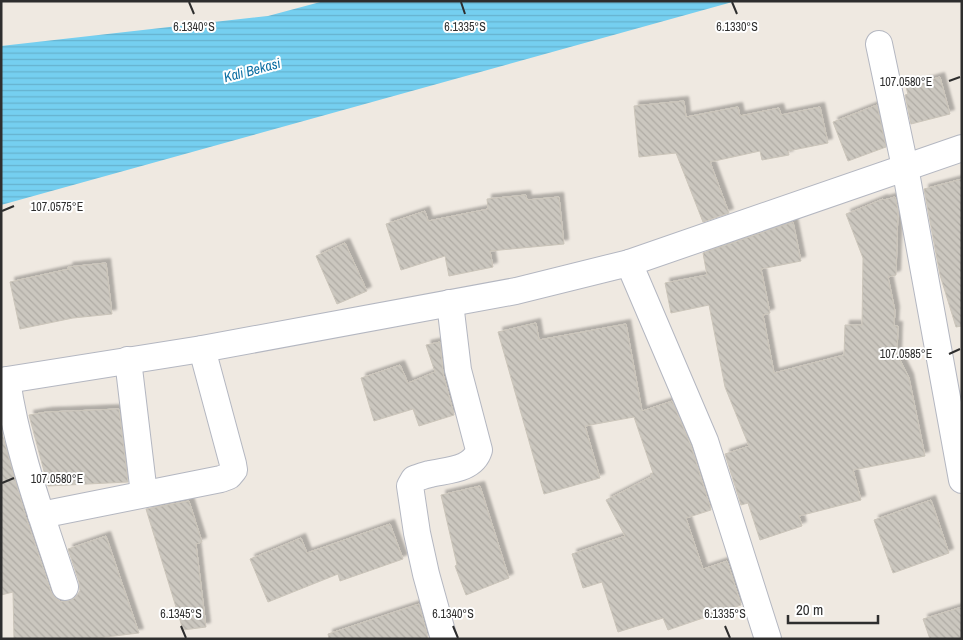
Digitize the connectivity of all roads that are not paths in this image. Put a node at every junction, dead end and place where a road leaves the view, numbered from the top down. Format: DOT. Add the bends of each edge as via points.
graph roads {
  1 [pos="879,44"];
  2 [pos="962,148"];
  3 [pos="905,167"];
  4 [pos="629,263"];
  5 [pos="450,303"];
  6 [pos="202,349"];
  7 [pos="128,360"];
  8 [pos="4,380"];
  9 [pos="961,470"];
  10 [pos="144,494"];
  11 [pos="41,515"];
  12 [pos="65,587"];
  13 [pos="444,639"];
  14 [pos="768,639"];
  1 -- 3 [label="street"];
  2 -- 3 [label="street"];
  3 -- 4 [label="street"];
  3 -- 9 [label="street"];
  4 -- 5 [label="street"];
  4 -- 14 [label="street" via="705,441"];
  5 -- 6 [label="street"];
  5 -- 13 [label="street" via="458,370 479,450 477,456 458,469 414,479 410,486 417,534"];
  6 -- 7 [label="street"];
  6 -- 10 [label="street" via="234,470 221,479"];
  7 -- 8 [label="street"];
  7 -- 10 [label="street"];
  8 -- 11 [label="street" via="29,483"];
  10 -- 11 [label="street"];
  11 -- 12 [label="street"];
}
